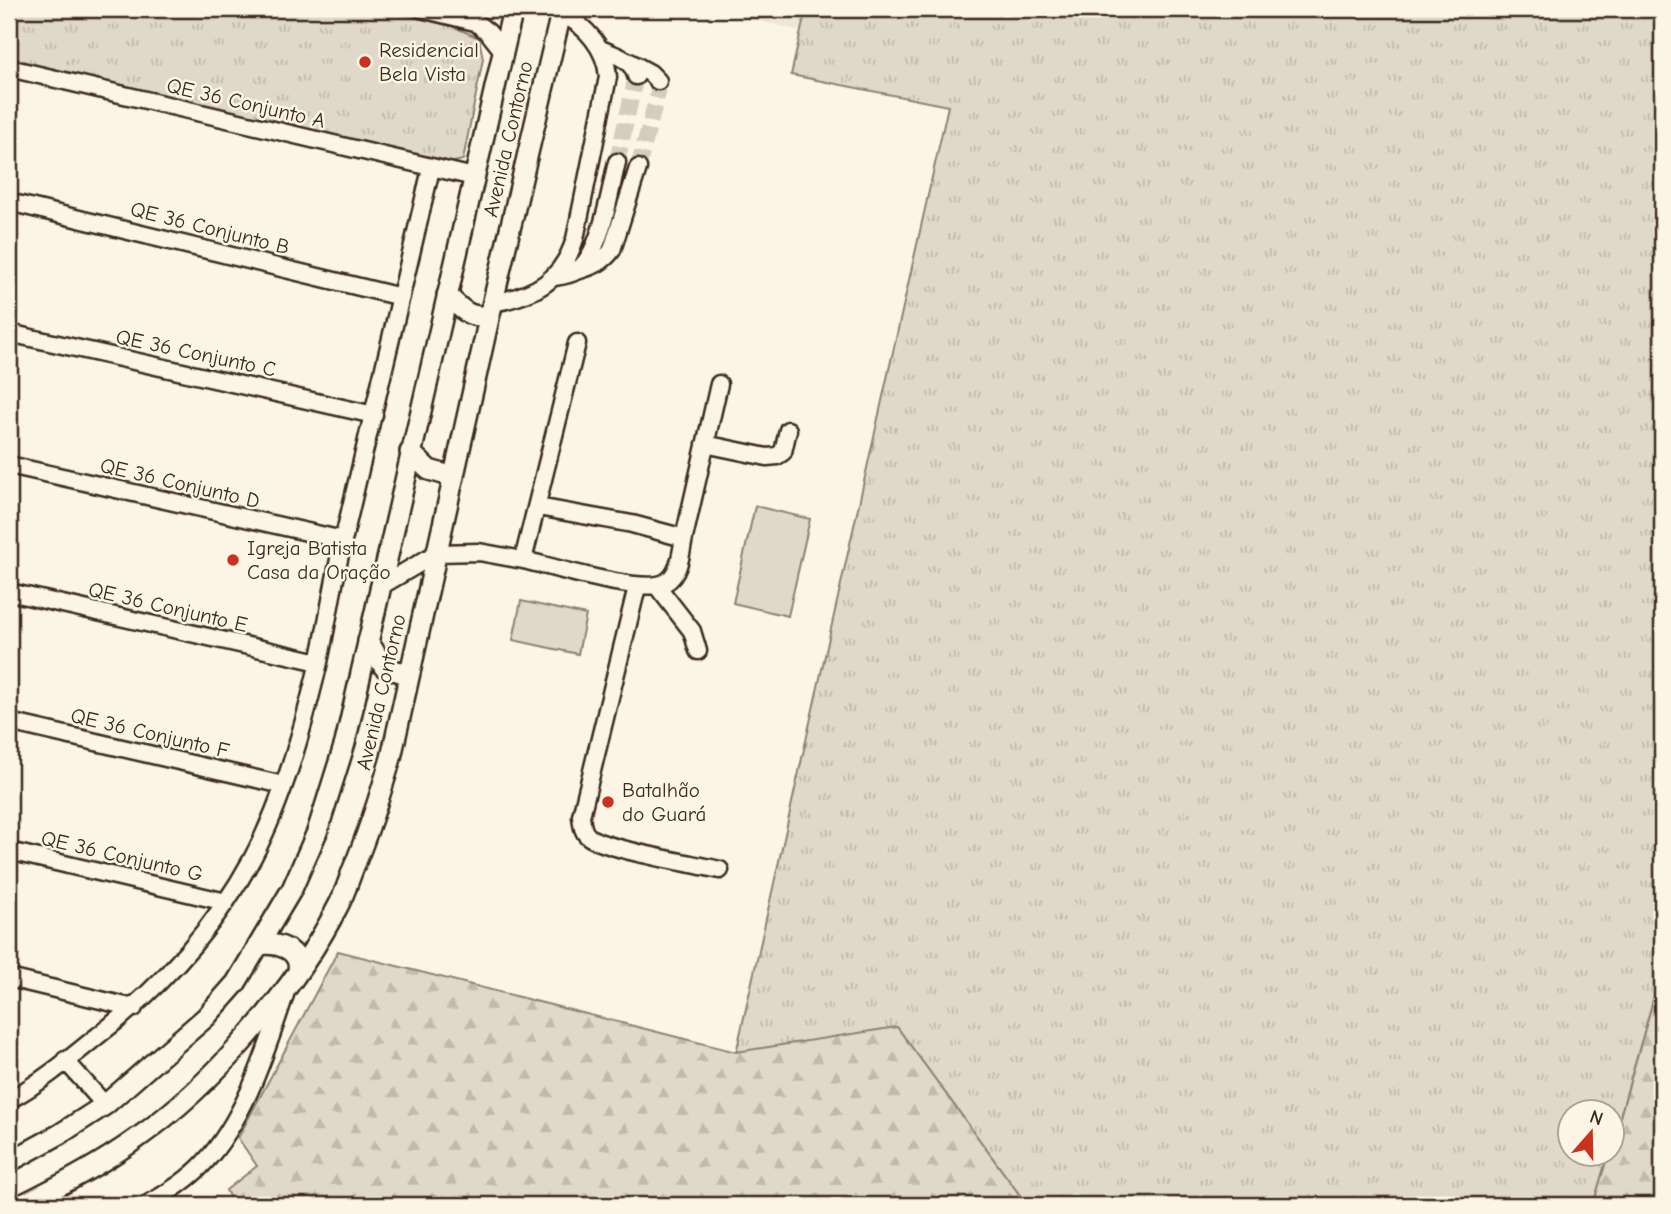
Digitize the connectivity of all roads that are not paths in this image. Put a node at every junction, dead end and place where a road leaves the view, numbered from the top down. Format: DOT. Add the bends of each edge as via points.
graph roads {
  1 [pos="422,9"];
  2 [pos="513,9"];
  3 [pos="561,11"];
  4 [pos="603,50"];
  5 [pos="503,51"];
  6 [pos="626,60"];
  7 [pos="9,68"];
  8 [pos="636,76"];
  9 [pos="658,81"];
  10 [pos="617,162"];
  11 [pos="638,168"];
  12 [pos="432,169"];
  13 [pos="474,177"];
  14 [pos="9,202"];
  15 [pos="577,271"];
  16 [pos="555,277"];
  17 [pos="447,295"];
  18 [pos="401,297"];
  19 [pos="492,309"];
  20 [pos="9,333"];
  21 [pos="577,343"];
  22 [pos="719,384"];
  23 [pos="374,415"];
  24 [pos="788,430"];
  25 [pos="705,444"];
  26 [pos="410,452"];
  27 [pos="9,465"];
  28 [pos="454,477"];
  29 [pos="538,506"];
  30 [pos="684,538"];
  31 [pos="343,540"];
  32 [pos="437,553"];
  33 [pos="523,560"];
  34 [pos="657,586"];
  35 [pos="379,587"];
  36 [pos="637,587"];
  37 [pos="9,592"];
  38 [pos="368,641"];
  39 [pos="698,651"];
  40 [pos="319,662"];
  41 [pos="410,671"];
  42 [pos="9,722"];
  43 [pos="283,785"];
  44 [pos="9,851"];
  45 [pos="720,870"];
  46 [pos="226,902"];
  47 [pos="259,945"];
  48 [pos="9,978"];
  49 [pos="293,978"];
  50 [pos="134,1008"];
  51 [pos="65,1060"];
  52 [pos="9,1100"];
  53 [pos="105,1105"];
  54 [pos="9,1161"];
  55 [pos="21,1205"];
  56 [pos="146,1205"];
  1 -- 5 [label="street" via="475,22"];
  2 -- 5 [label="main road, Avenida Contorno"];
  3 -- 4 [label="street"];
  3 -- 19 [label="main road, Avenida Contorno"];
  4 -- 6 [label="street"];
  4 -- 16 [label="street" via="606,89 579,221 571,252"];
  5 -- 13 [label="main road, Avenida Contorno"];
  6 -- 8 [label="street"];
  6 -- 9 [label="street"];
  7 -- 12 [label="street, QE 36 Conjunto A"];
  10 -- 15 [label="street" via="598,239"];
  11 -- 15 [label="street" via="612,250 596,265"];
  12 -- 13 [label="street, QE 36 Conjunto A"];
  12 -- 18 [label="street"];
  13 -- 17 [label="main road, Avenida Contorno"];
  14 -- 18 [label="street, QE 36 Conjunto B"];
  15 -- 16 [label="street"];
  16 -- 19 [label="street"];
  17 -- 19 [label="main road" via="475,317"];
  17 -- 26 [label="main road, Avenida Contorno"];
  18 -- 23 [label="street"];
  19 -- 28 [label="main road, Avenida Contorno"];
  20 -- 23 [label="street, QE 36 Conjunto C"];
  21 -- 29 [label="street"];
  22 -- 25 [label="street"];
  23 -- 31 [label="street"];
  24 -- 25 [label="street" via="783,452 777,456"];
  25 -- 30 [label="street"];
  26 -- 28 [label="main road" via="429,470"];
  26 -- 35 [label="main road, Avenida Contorno"];
  27 -- 31 [label="street, QE 36 Conjunto D"];
  28 -- 32 [label="main road, Avenida Contorno"];
  29 -- 30 [label="street"];
  29 -- 33 [label="street"];
  30 -- 34 [label="street" via="677,569"];
  31 -- 40 [label="street"];
  32 -- 33 [label="street" via="479,552"];
  32 -- 35 [label="street"];
  32 -- 41 [label="main road, Avenida Contorno"];
  33 -- 36 [label="street"];
  34 -- 36 [label="street"];
  34 -- 39 [label="street" via="692,631"];
  35 -- 38 [label="main road, Avenida Contorno"];
  36 -- 45 [label="street" via="581,816 583,828 588,836 610,846"];
  37 -- 40 [label="street, QE 36 Conjunto E"];
  38 -- 41 [label="main road" via="384,667"];
  38 -- 47 [label="main road, Avenida Contorno" via="345,743 317,832 292,890"];
  40 -- 43 [label="street"];
  41 -- 49 [label="main road, Avenida Contorno" via="391,758 360,853 338,908"];
  42 -- 43 [label="street, QE 36 Conjunto F"];
  43 -- 46 [label="street" via="269,823"];
  44 -- 46 [label="street, QE 36 Conjunto G"];
  46 -- 50 [label="street" via="183,957"];
  47 -- 49 [label="main road" via="278,944 295,955 299,964"];
  47 -- 53 [label="main road, Avenida Contorno" via="236,983 206,1017"];
  48 -- 50 [label="street"];
  49 -- 55 [label="main road, Avenida Contorno" via="239,1046 178,1106 136,1139"];
  49 -- 56 [label="street" via="239,1111 195,1170"];
  50 -- 51 [label="street"];
  51 -- 52 [label="street"];
  51 -- 53 [label="street"];
  53 -- 54 [label="main road, Avenida Contorno"];
}
